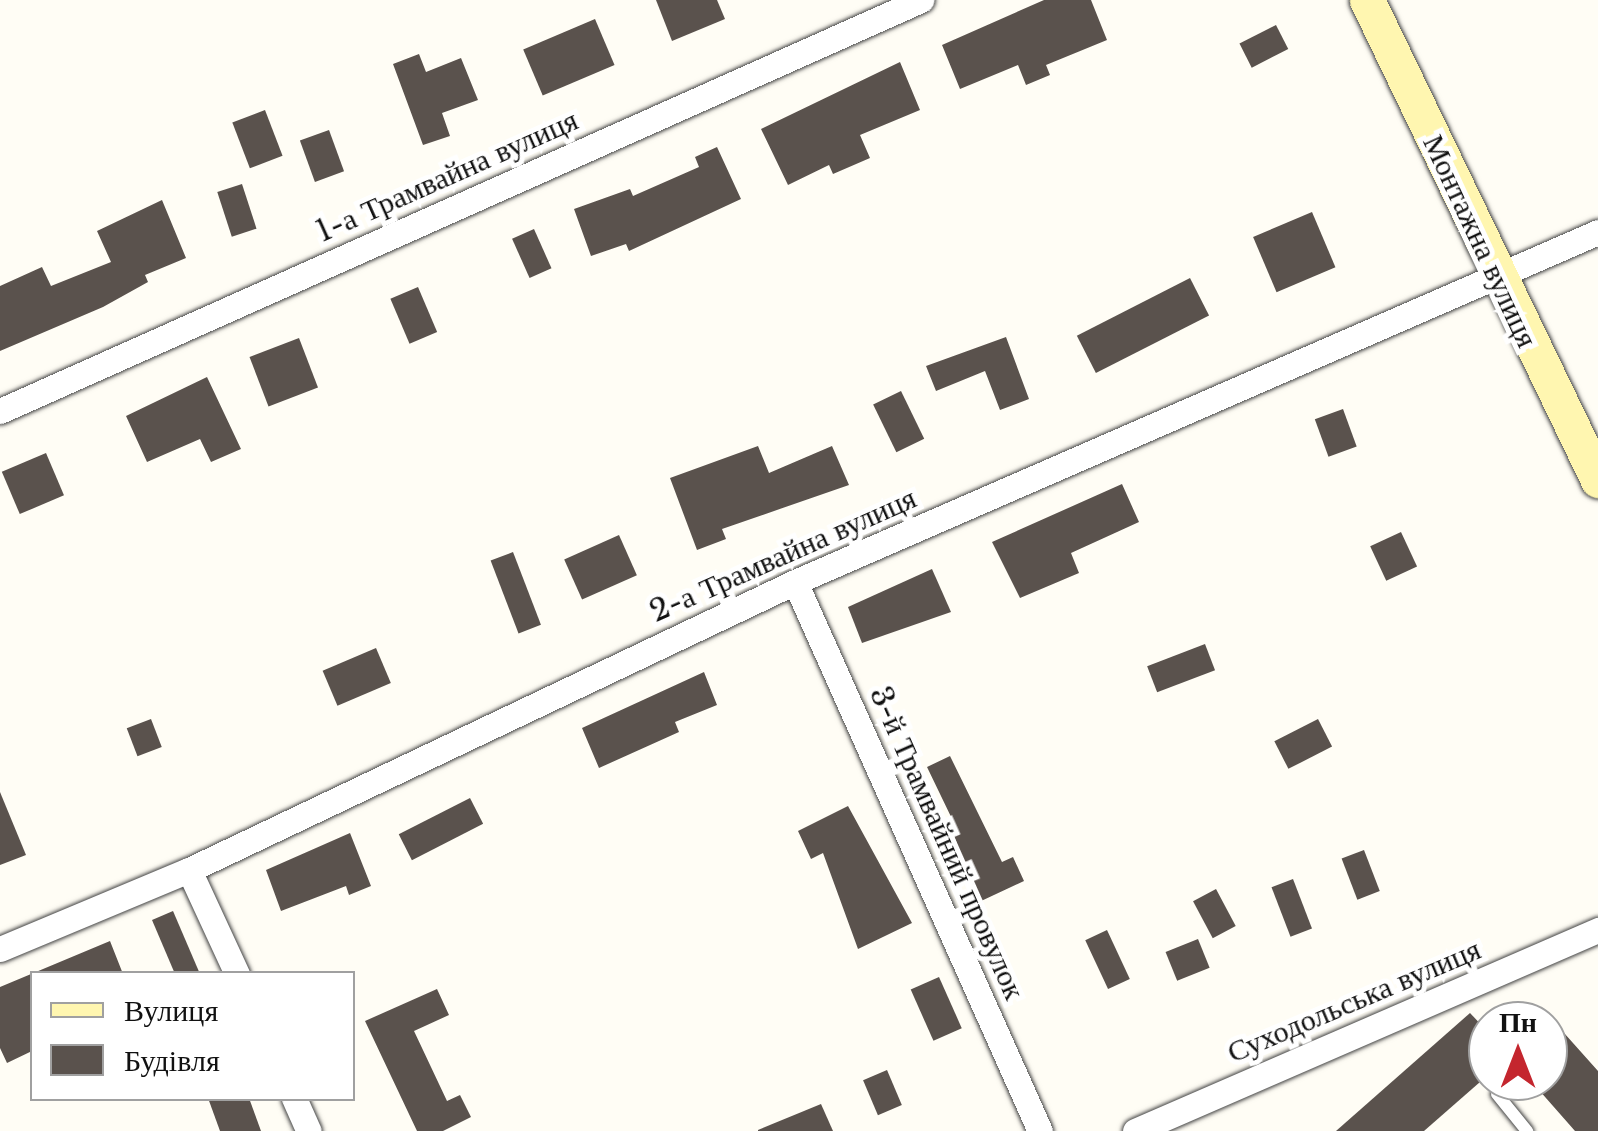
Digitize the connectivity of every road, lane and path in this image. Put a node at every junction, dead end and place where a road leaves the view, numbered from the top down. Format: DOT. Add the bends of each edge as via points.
graph roads {
  1 [pos="921,0"];
  2 [pos="1367,0"];
  3 [pos="1598,232"];
  4 [pos="1498,279"];
  5 [pos="0,410"];
  6 [pos="1598,480"];
  7 [pos="795,582"];
  8 [pos="190,870"];
  9 [pos="1598,930"];
  10 [pos="0,950"];
  11 [pos="236,971"];
  12 [pos="295,1101"];
  13 [pos="1503,1101"];
  14 [pos="309,1131"];
  15 [pos="1040,1131"];
  16 [pos="1135,1131"];
  17 [pos="1528,1131"];
  1 -- 5 [label="street, 1-а Трамвайна вулиця"];
  2 -- 4 [label="street, Монтажна вулиця"];
  3 -- 4 [label="street, 2-а Трамвайна вулиця"];
  4 -- 6 [label="street, Монтажна вулиця"];
  4 -- 7 [label="street, 2-а Трамвайна вулиця"];
  7 -- 8 [label="street, 2-а Трамвайна вулиця"];
  7 -- 15 [label="street, 3-й Трамвайний провулок"];
  8 -- 10 [label="street, 2-а Трамвайна вулиця"];
  8 -- 11 [label="street"];
  9 -- 16 [label="street, Суходольська вулиця"];
  12 -- 14 [label="street"];
  13 -- 17 [label="lane"];
}
